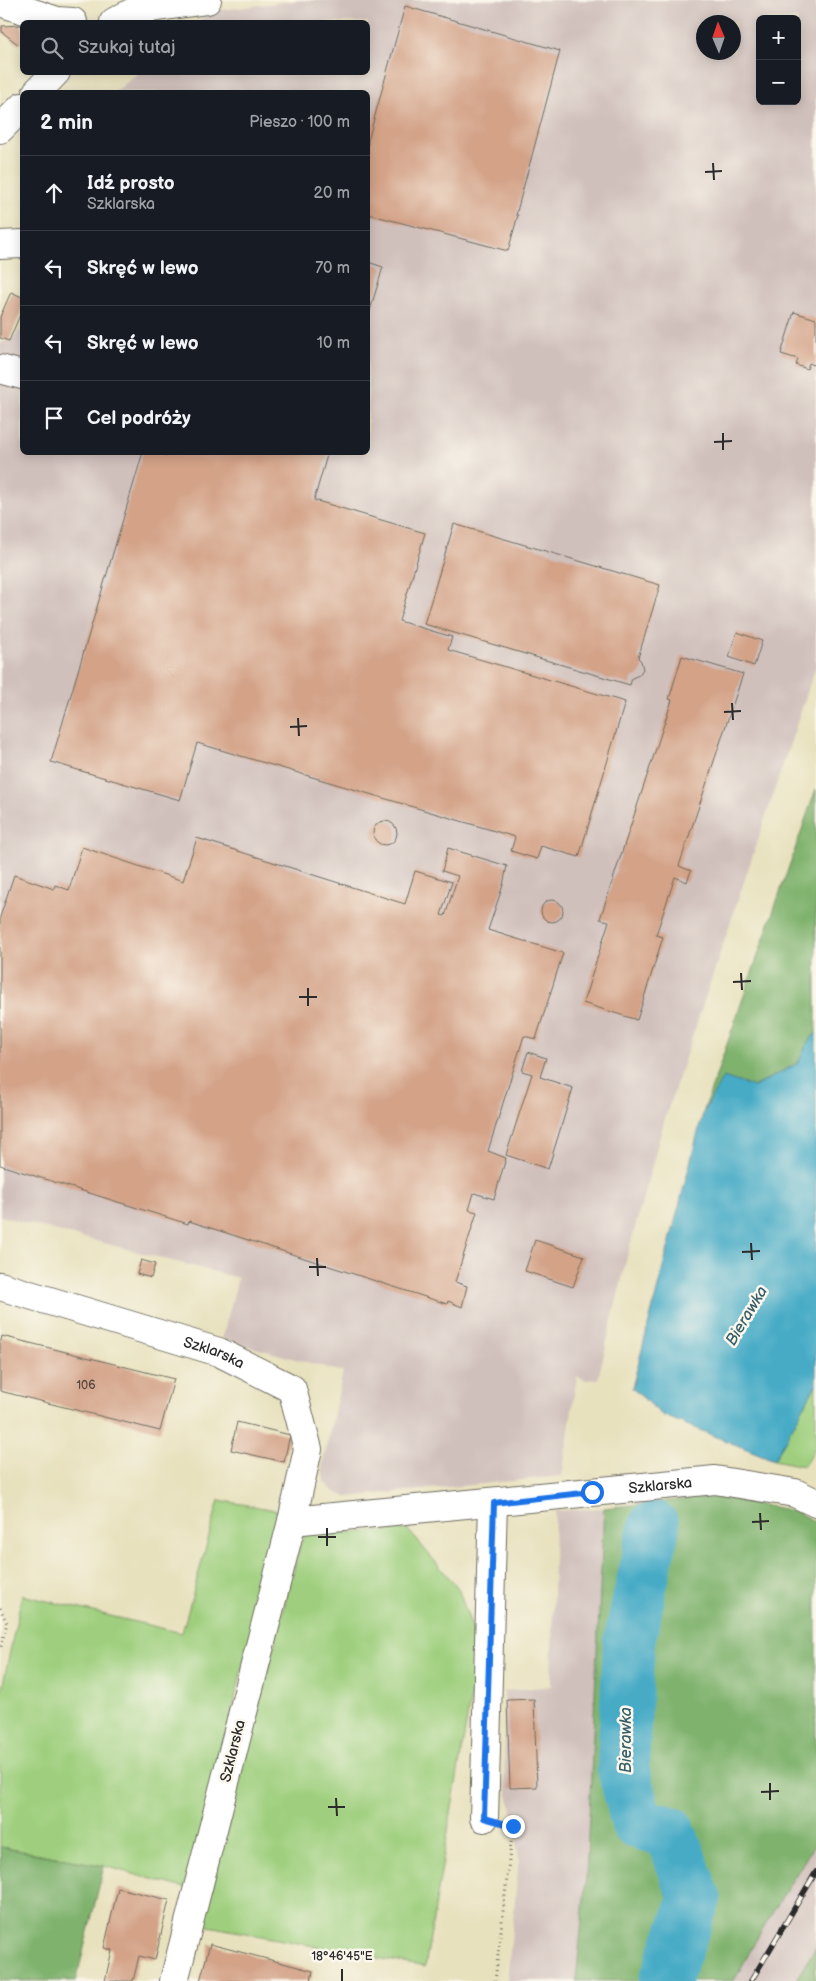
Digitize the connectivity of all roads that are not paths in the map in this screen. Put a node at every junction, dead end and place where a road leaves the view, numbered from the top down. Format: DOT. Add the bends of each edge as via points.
graph roads {
  1 [pos="207,0"];
  2 [pos="0,2"];
  3 [pos="55,20"];
  4 [pos="118,20"];
  5 [pos="53,75"];
  6 [pos="39,90"];
  7 [pos="20,109"];
  8 [pos="0,130"];
  9 [pos="20,244"];
  10 [pos="0,245"];
  11 [pos="0,369"];
  12 [pos="20,375"];
  13 [pos="0,1286"];
  14 [pos="494,1503"];
  15 [pos="816,1503"];
  16 [pos="292,1521"];
  17 [pos="484,1818"];
  18 [pos="174,1981"];
  1 -- 4 [label="street" via="136,10"];
  2 -- 3 [label="street"];
  5 -- 6 [label="street"];
  7 -- 8 [label="street"];
  9 -- 10 [label="street"];
  11 -- 12 [label="street"];
  13 -- 16 [label="street, Szklarska" via="219,1352 292,1389 308,1449"];
  14 -- 15 [label="street, Szklarska" via="715,1480 795,1493"];
  14 -- 16 [label="street, Szklarska"];
  14 -- 17 [label="street"];
  16 -- 18 [label="street, Szklarska"];
}
